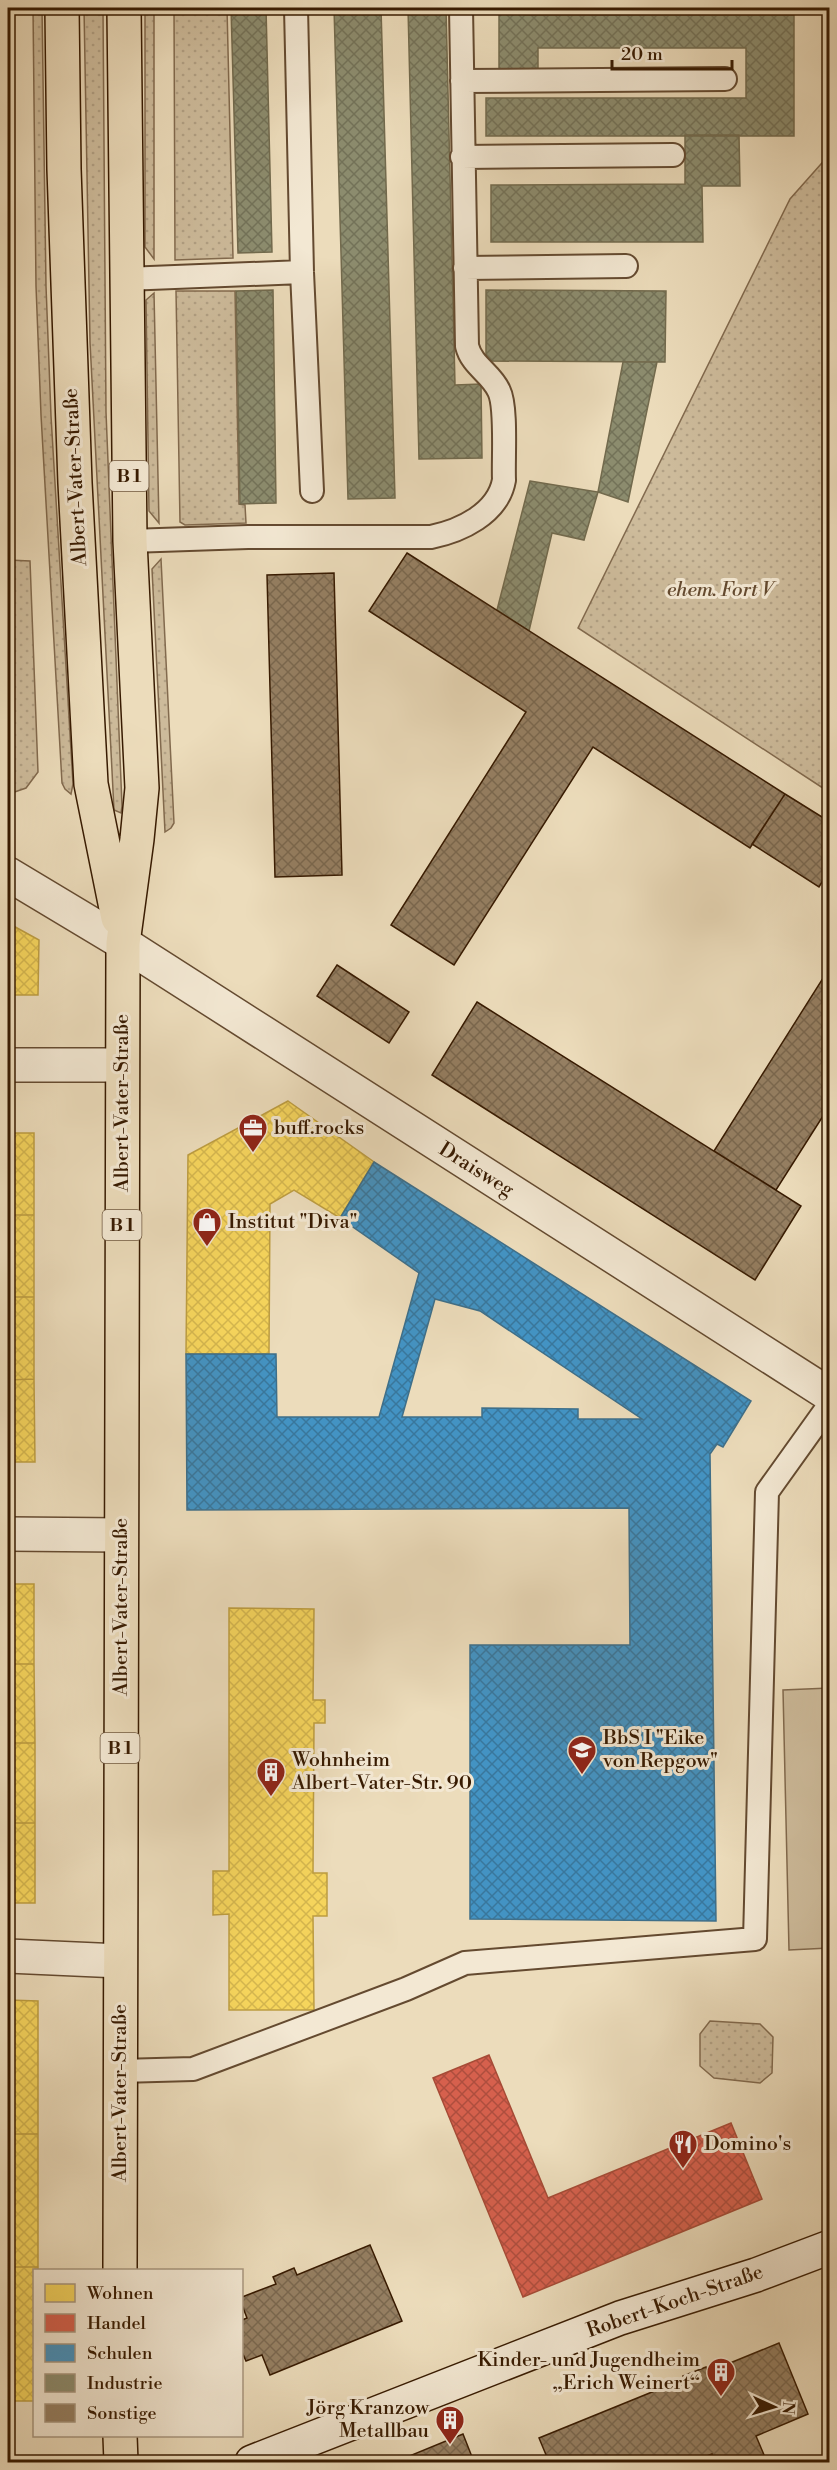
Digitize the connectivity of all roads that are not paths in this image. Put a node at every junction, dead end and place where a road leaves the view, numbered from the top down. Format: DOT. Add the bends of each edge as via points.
graph roads {
  1 [pos="62,8"];
  2 [pos="124,8"];
  3 [pos="296,8"];
  4 [pos="461,8"];
  5 [pos="725,79"];
  6 [pos="462,81"];
  7 [pos="673,155"];
  8 [pos="462,157"];
  9 [pos="626,266"];
  10 [pos="465,268"];
  11 [pos="302,272"];
  12 [pos="125,279"];
  13 [pos="312,491"];
  14 [pos="130,541"];
  15 [pos="8,873"];
  16 [pos="123,943"];
  17 [pos="8,1065"];
  18 [pos="122,1065"];
  19 [pos="830,1395"];
  20 [pos="830,1404"];
  21 [pos="8,1534"];
  22 [pos="121,1535"];
  23 [pos="8,1956"];
  24 [pos="120,1961"];
  25 [pos="120,2071"];
  26 [pos="830,2247"];
  27 [pos="120,2269"];
  28 [pos="120,2437"];
  29 [pos="121,2463"];
  30 [pos="252,2463"];
  1 -- 16 [label="main road, Albert-Vater-Straße / B 1" via="75,471 91,784"];
  2 -- 12 [label="main road, Albert-Vater-Straße / B 1"];
  3 -- 11 [label="lane"];
  4 -- 6 [label="lane"];
  5 -- 6 [label="lane"];
  6 -- 8 [label="lane"];
  7 -- 8 [label="lane"];
  8 -- 10 [label="lane"];
  9 -- 10 [label="lane"];
  10 -- 14 [label="lane" via="469,354 497,387 502,400 503,486 484,513 459,529 430,537"];
  11 -- 12 [label="lane"];
  11 -- 13 [label="lane"];
  12 -- 14 [label="main road, Albert-Vater-Straße / B 1"];
  14 -- 16 [label="main road, Albert-Vater-Straße / B 1" via="142,788"];
  15 -- 16 [label="street, Draisweg"];
  16 -- 18 [label="main road, Albert-Vater-Straße / B 1"];
  16 -- 19 [label="street, Draisweg"];
  17 -- 18 [label="street"];
  18 -- 22 [label="main road, Albert-Vater-Straße / B 1"];
  20 -- 25 [label="lane" via="767,1492 755,1939 465,1963 193,2069"];
  21 -- 22 [label="street"];
  22 -- 24 [label="main road, Albert-Vater-Straße / B 1"];
  23 -- 24 [label="street"];
  24 -- 25 [label="main road, Albert-Vater-Straße / B 1"];
  25 -- 27 [label="main road, Albert-Vater-Straße / B 1"];
  26 -- 30 [label="street, Robert-Koch-Straße" via="620,2318"];
  28 -- 29 [label="main road"];
}
